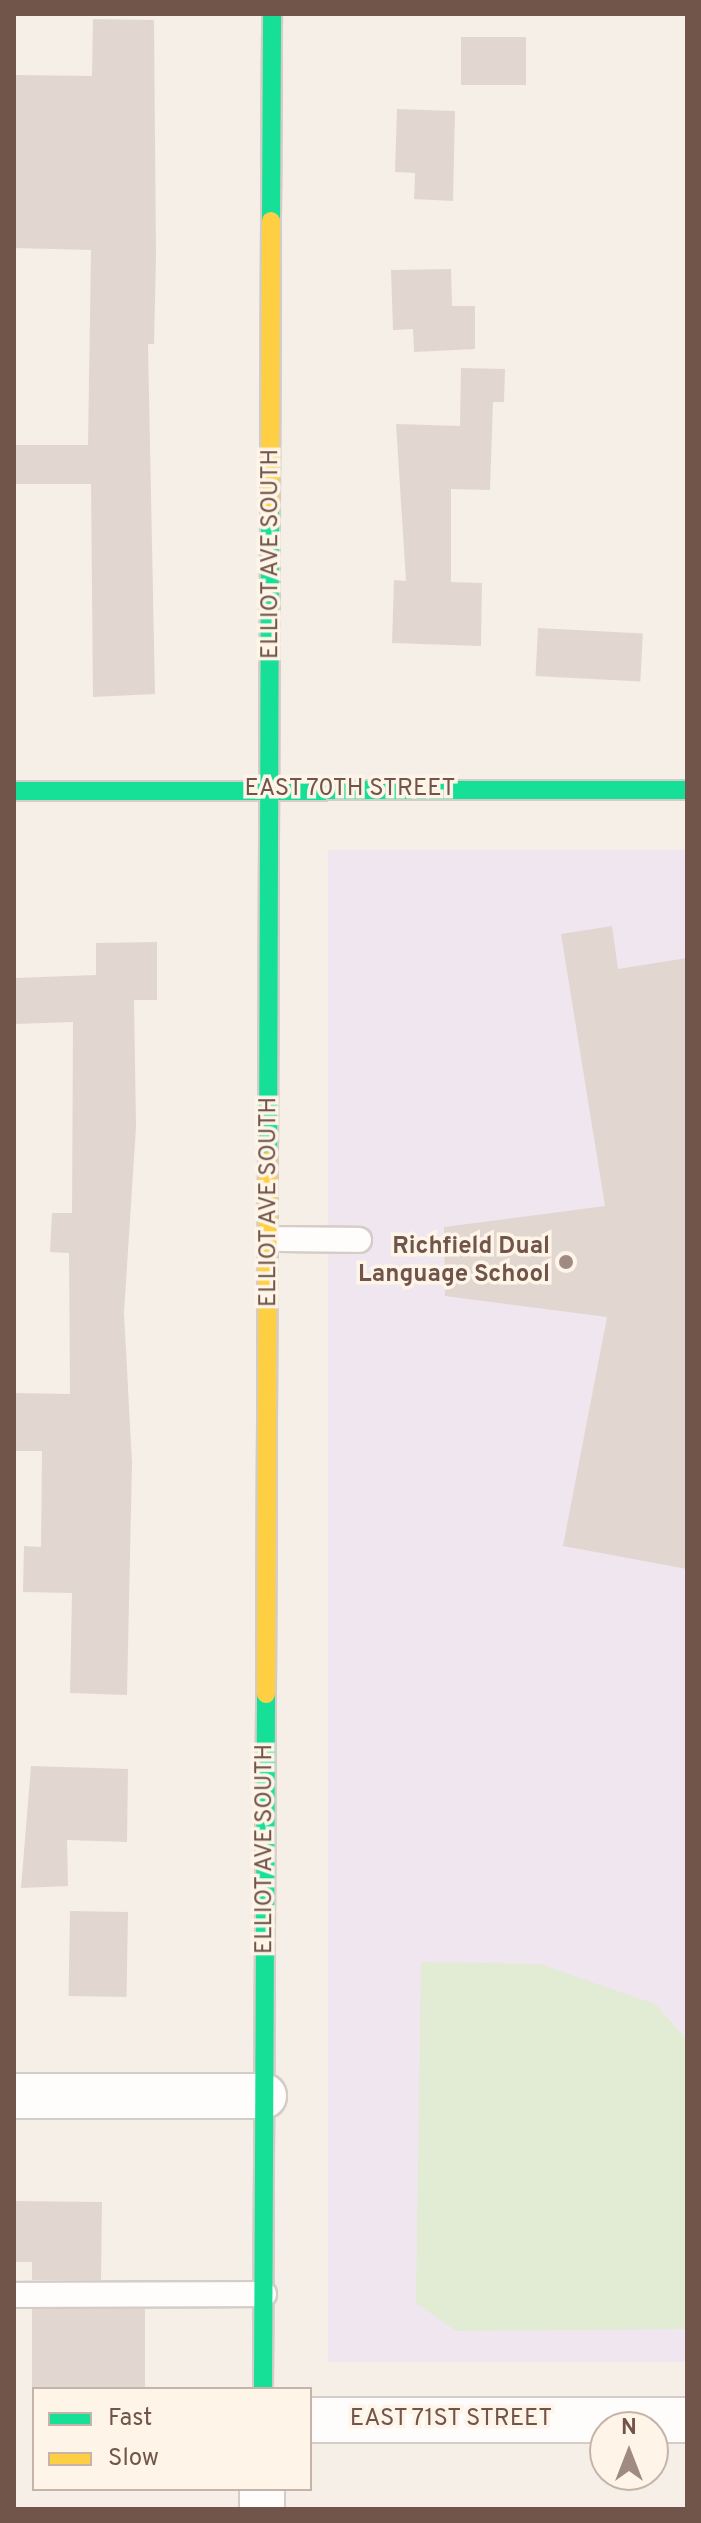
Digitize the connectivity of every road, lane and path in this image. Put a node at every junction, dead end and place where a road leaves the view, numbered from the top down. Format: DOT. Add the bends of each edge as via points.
graph roads {
  1 [pos="272,14"];
  2 [pos="272,790"];
  3 [pos="687,790"];
  4 [pos="14,791"];
  5 [pos="270,1239"];
  6 [pos="359,1240"];
  7 [pos="14,2096"];
  8 [pos="264,2096"];
  9 [pos="264,2294"];
  10 [pos="14,2295"];
  11 [pos="263,2387"];
  12 [pos="312,2420"];
  13 [pos="687,2420"];
  1 -- 2 [label="street, ELLIOT AVE SOUTH"];
  2 -- 3 [label="street, EAST 70TH STREET"];
  2 -- 4 [label="street, EAST 70TH STREET"];
  2 -- 5 [label="street, ELLIOT AVE SOUTH"];
  5 -- 6 [label="lane"];
  5 -- 8 [label="street, ELLIOT AVE SOUTH"];
  7 -- 8 [label="street"];
  8 -- 9 [label="street, ELLIOT AVE SOUTH"];
  9 -- 10 [label="lane"];
  9 -- 11 [label="street, ELLIOT AVE SOUTH"];
  12 -- 13 [label="street, EAST 71ST STREET"];
}
